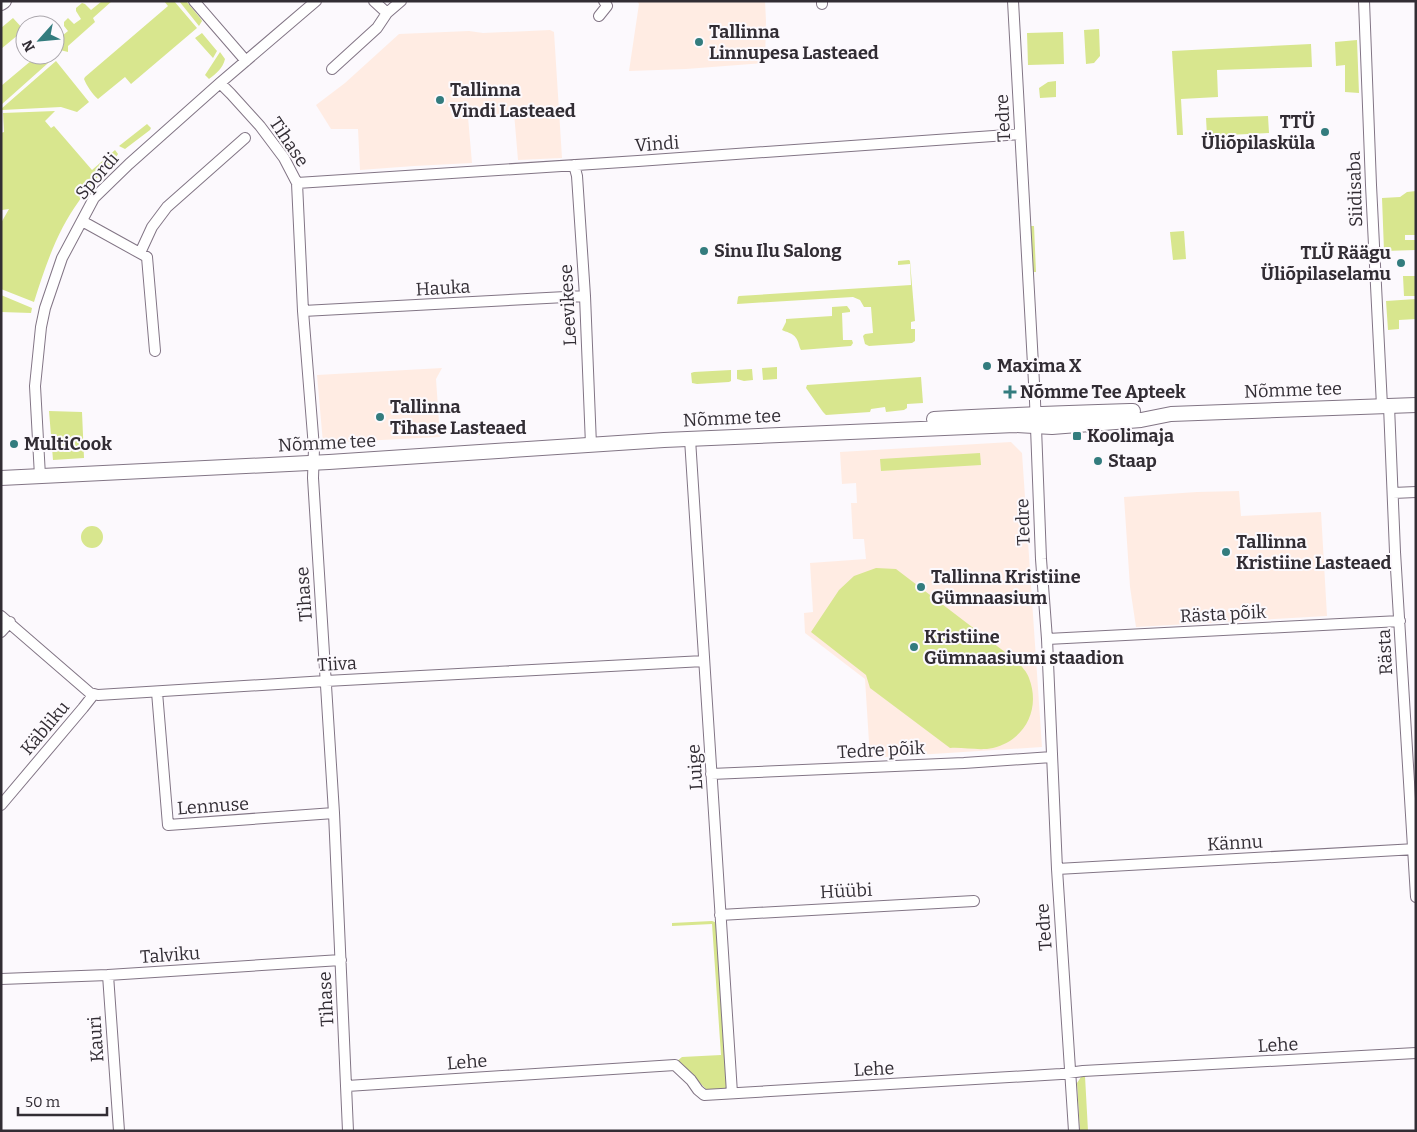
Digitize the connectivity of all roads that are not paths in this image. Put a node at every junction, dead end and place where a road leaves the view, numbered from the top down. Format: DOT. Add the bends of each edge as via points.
graph roads {
  1 [pos="194,1"];
  2 [pos="316,1"];
  3 [pos="374,1"];
  4 [pos="401,1"];
  5 [pos="604,1"];
  6 [pos="1013,1"];
  7 [pos="1364,1"];
  8 [pos="387,13"];
  9 [pos="599,16"];
  10 [pos="246,61"];
  11 [pos="332,68"];
  12 [pos="220,83"];
  13 [pos="1020,134"];
  14 [pos="245,138"];
  15 [pos="574,165"];
  16 [pos="296,183"];
  17 [pos="82,221"];
  18 [pos="140,253"];
  19 [pos="584,296"];
  20 [pos="303,311"];
  21 [pos="155,351"];
  22 [pos="1416,405"];
  23 [pos="1386,406"];
  24 [pos="1035,420"];
  25 [pos="690,439"];
  26 [pos="592,445"];
  27 [pos="313,462"];
  28 [pos="40,476"];
  29 [pos="1,478"];
  30 [pos="1416,492"];
  31 [pos="1393,493"];
  32 [pos="5,619"];
  33 [pos="1400,621"];
  34 [pos="1,632"];
  35 [pos="1047,639"];
  36 [pos="704,660"];
  37 [pos="326,681"];
  38 [pos="157,692"];
  39 [pos="94,694"];
  40 [pos="1052,757"];
  41 [pos="712,774"];
  42 [pos="1,805"];
  43 [pos="334,812"];
  44 [pos="1414,849"];
  45 [pos="1057,869"];
  46 [pos="1416,896"];
  47 [pos="974,901"];
  48 [pos="720,915"];
  49 [pos="341,960"];
  50 [pos="108,975"];
  51 [pos="1,979"];
  52 [pos="1416,1053"];
  53 [pos="1070,1073"];
  54 [pos="347,1086"];
  55 [pos="732,1093"];
  56 [pos="119,1131"];
  57 [pos="348,1131"];
  58 [pos="1074,1131"];
  1 -- 10 [label="street"];
  2 -- 10 [label="street, Spordi"];
  3 -- 8 [label="street"];
  4 -- 8 [label="street"];
  5 -- 9 [label="street" via="607,6"];
  6 -- 13 [label="street, Tedre"];
  7 -- 23 [label="street, Siidisaba" via="1371,185"];
  8 -- 11 [label="street" via="378,28"];
  10 -- 12 [label="street, Spordi"];
  12 -- 16 [label="street, Tihase" via="260,126 284,158"];
  12 -- 17 [label="street, Spordi" via="94,198"];
  13 -- 15 [label="street, Vindi"];
  13 -- 24 [label="street, Tedre"];
  14 -- 18 [label="street" via="167,206 152,227"];
  15 -- 16 [label="street, Vindi"];
  15 -- 19 [label="street, Leevikese"];
  16 -- 20 [label="street, Tihase"];
  17 -- 18 [label="street"];
  17 -- 28 [label="street, Spordi" via="62,258 41,327 35,386"];
  18 -- 21 [label="street" via="147,257"];
  19 -- 20 [label="street, Hauka"];
  19 -- 26 [label="street, Leevikese"];
  20 -- 27 [label="street, Tihase"];
  22 -- 23 [label="street, Nõmme tee"];
  23 -- 24 [label="street, Nõmme tee" via="1171,414 1141,420 1052,427"];
  23 -- 31 [label="street, Rästa"];
  24 -- 25 [label="street, Nõmme tee" via="1015,425"];
  24 -- 35 [label="street, Tedre"];
  25 -- 26 [label="street, Nõmme tee"];
  25 -- 36 [label="street, Luige"];
  26 -- 27 [label="street, Nõmme tee"];
  27 -- 28 [label="street, Nõmme tee"];
  27 -- 37 [label="street, Tihase"];
  28 -- 29 [label="street, Nõmme tee"];
  30 -- 31 [label="street"];
  31 -- 33 [label="street, Rästa"];
  32 -- 34 [label="street"];
  32 -- 39 [label="street"];
  33 -- 35 [label="street, Rästa põik"];
  33 -- 44 [label="street, Rästa"];
  35 -- 40 [label="street, Tedre"];
  36 -- 37 [label="street, Tiiva"];
  36 -- 41 [label="street, Luige"];
  37 -- 38 [label="street, Tiiva"];
  37 -- 43 [label="street, Tihase"];
  38 -- 39 [label="street, Tiiva"];
  38 -- 43 [label="street, Lennuse" via="168,826"];
  39 -- 42 [label="street, Käbliku"];
  40 -- 41 [label="street, Tedre põik"];
  40 -- 45 [label="street, Tedre"];
  41 -- 48 [label="street, Luige"];
  43 -- 49 [label="street, Tihase"];
  44 -- 45 [label="street, Kännu"];
  44 -- 46 [label="street, Rästa"];
  45 -- 53 [label="street, Tedre"];
  47 -- 48 [label="street, Hüübi"];
  48 -- 55 [label="street, Luige"];
  49 -- 50 [label="street, Talviku"];
  49 -- 54 [label="street, Tihase"];
  50 -- 51 [label="street, Talviku"];
  50 -- 56 [label="street, Kauri"];
  52 -- 53 [label="street, Lehe"];
  53 -- 55 [label="street, Lehe"];
  53 -- 58 [label="street, Tedre"];
  54 -- 55 [label="street, Lehe" via="675,1065 704,1094"];
  54 -- 57 [label="street, Tihase"];
}
